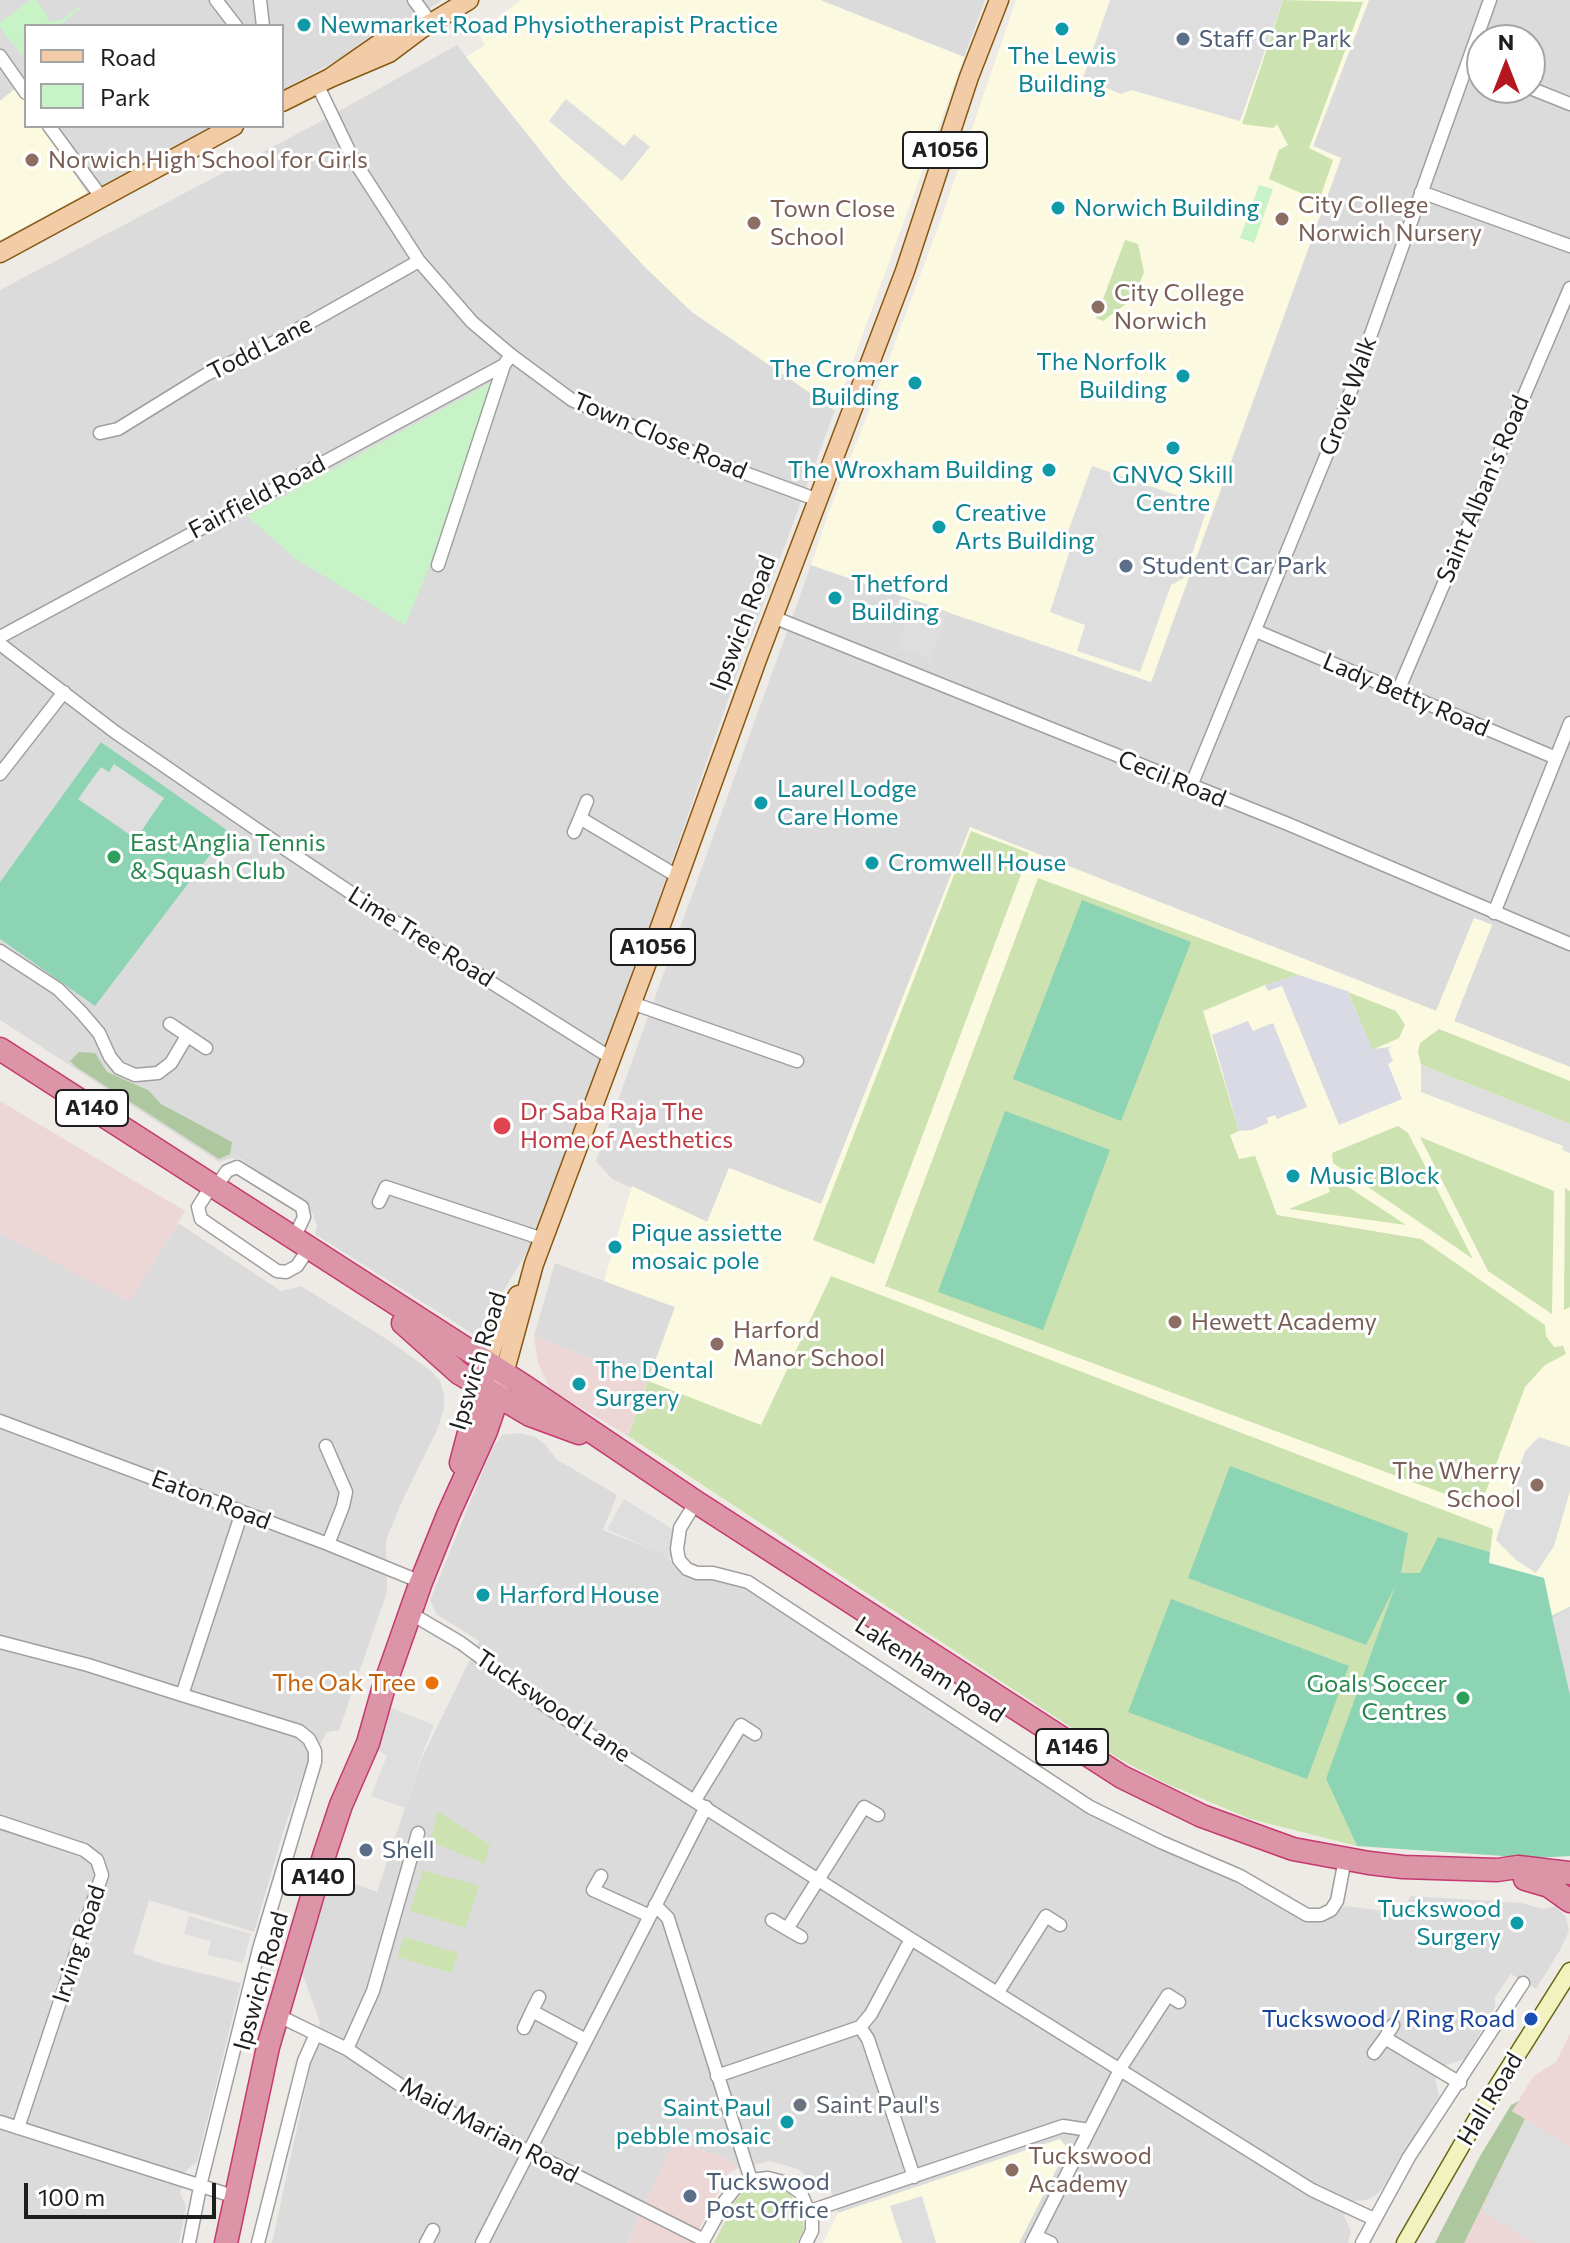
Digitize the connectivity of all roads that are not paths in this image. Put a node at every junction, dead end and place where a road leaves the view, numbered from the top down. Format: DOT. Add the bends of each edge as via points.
graph roads {
  1 [pos="216,0"];
  2 [pos="260,0"];
  3 [pos="414,0"];
  4 [pos="469,0"];
  5 [pos="999,0"];
  6 [pos="1490,0"];
  7 [pos="234,24"];
  8 [pos="263,24"];
  9 [pos="1482,24"];
  10 [pos="426,26"];
  11 [pos="0,56"];
  12 [pos="1466,68"];
  13 [pos="324,81"];
  14 [pos="24,90"];
  15 [pos="1546,94"];
  16 [pos="284,96"];
  17 [pos="1570,104"];
  18 [pos="50,128"];
  19 [pos="230,128"];
  20 [pos="1421,192"];
  21 [pos="102,198"];
  22 [pos="1570,246"];
  23 [pos="0,253"];
  24 [pos="419,261"];
  25 [pos="1570,288"];
  26 [pos="508,360"];
  27 [pos="100,433"];
  28 [pos="818,500"];
  29 [pos="438,565"];
  30 [pos="773,617"];
  31 [pos="1256,631"];
  32 [pos="0,637"];
  33 [pos="0,644"];
  34 [pos="1398,691"];
  35 [pos="64,692"];
  36 [pos="1570,723"];
  37 [pos="1556,758"];
  38 [pos="0,774"];
  39 [pos="1191,786"];
  40 [pos="587,801"];
  41 [pos="580,818"];
  42 [pos="574,832"];
  43 [pos="677,876"];
  44 [pos="1494,913"];
  45 [pos="1570,944"];
  46 [pos="0,951"];
  47 [pos="632,1003"];
  48 [pos="170,1024"];
  49 [pos="187,1036"];
  50 [pos="206,1048"];
  51 [pos="0,1049"];
  52 [pos="611,1058"];
  53 [pos="797,1061"];
  54 [pos="214,1186"];
  55 [pos="379,1202"];
  56 [pos="543,1239"];
  57 [pos="301,1243"];
  58 [pos="492,1380"];
  59 [pos="0,1421"];
  60 [pos="326,1446"];
  61 [pos="696,1502"];
  62 [pos="242,1512"];
  63 [pos="328,1544"];
  64 [pos="421,1582"];
  65 [pos="410,1613"];
  66 [pos="0,1642"];
  67 [pos="182,1695"];
  68 [pos="728,1717"];
  69 [pos="741,1725"];
  70 [pos="755,1734"];
  71 [pos="851,1799"];
  72 [pos="701,1804"];
  73 [pos="864,1807"];
  74 [pos="878,1815"];
  75 [pos="0,1822"];
  76 [pos="413,1837"];
  77 [pos="1345,1859"];
  78 [pos="1497,1870"];
  79 [pos="1570,1873"];
  80 [pos="601,1876"];
  81 [pos="819,1880"];
  82 [pos="593,1890"];
  83 [pos="1570,1901"];
  84 [pos="587,1904"];
  85 [pos="1033,1907"];
  86 [pos="652,1911"];
  87 [pos="1046,1916"];
  88 [pos="772,1920"];
  89 [pos="1060,1925"];
  90 [pos="787,1929"];
  91 [pos="801,1937"];
  92 [pos="911,1939"];
  93 [pos="1570,1971"];
  94 [pos="1523,1983"];
  95 [pos="998,1992"];
  96 [pos="1168,1995"];
  97 [pos="539,1997"];
  98 [pos="532,2011"];
  99 [pos="277,2015"];
  100 [pos="1393,2025"];
  101 [pos="860,2027"];
  102 [pos="524,2028"];
  103 [pos="316,2034"];
  104 [pos="1385,2038"];
  105 [pos="586,2040"];
  106 [pos="347,2049"];
  107 [pos="1374,2053"];
  108 [pos="1121,2070"];
  109 [pos="717,2076"];
  110 [pos="1460,2083"];
  111 [pos="0,2122"];
  112 [pos="18,2128"];
  113 [pos="1089,2130"];
  114 [pos="530,2152"];
  115 [pos="914,2177"];
  116 [pos="751,2180"];
  117 [pos="200,2188"];
  118 [pos="236,2197"];
  119 [pos="810,2211"];
  120 [pos="1374,2219"];
  121 [pos="433,2230"];
  122 [pos="1410,2239"];
  123 [pos="1034,2240"];
  124 [pos="703,2241"];
  125 [pos="189,2243"];
  126 [pos="226,2243"];
  127 [pos="258,2243"];
  128 [pos="426,2243"];
  129 [pos="482,2243"];
  130 [pos="806,2243"];
  131 [pos="1051,2243"];
  132 [pos="1362,2243"];
  1 -- 7 [label="street"];
  2 -- 8 [label="street"];
  3 -- 10 [label="street"];
  4 -- 10 [label="main road"];
  5 -- 28 [label="main road, Ipswich Road / A1056"];
  6 -- 9 [label="street, Grove Walk"];
  10 -- 13 [label="main road" via="392,35"];
  11 -- 14 [label="street"];
  12 -- 20 [label="street, Grove Walk"];
  13 -- 16 [label="main road"];
  13 -- 24 [label="street, Town Close Road" via="353,159"];
  15 -- 17 [label="street"];
  18 -- 21 [label="street"];
  19 -- 21 [label="main road"];
  20 -- 22 [label="street"];
  20 -- 31 [label="street, Grove Walk" via="1338,427"];
  21 -- 23 [label="main road"];
  24 -- 26 [label="street, Town Close Road"];
  24 -- 27 [label="street, Todd Lane" via="207,374 118,429"];
  25 -- 34 [label="street, Saint Alban's Road"];
  26 -- 28 [label="street, Town Close Road" via="572,400"];
  26 -- 29 [label="street"];
  26 -- 32 [label="street, Fairfield Road"];
  28 -- 30 [label="main road, Ipswich Road / A1056"];
  30 -- 39 [label="street, Cecil Road"];
  30 -- 43 [label="main road, Ipswich Road / A1056"];
  31 -- 34 [label="street, Lady Betty Road"];
  31 -- 39 [label="street, Grove Walk"];
  33 -- 35 [label="street, Lime Tree Road"];
  34 -- 37 [label="street, Lady Betty Road"];
  35 -- 38 [label="street"];
  35 -- 52 [label="street, Lime Tree Road" via="378,911"];
  36 -- 37 [label="street"];
  37 -- 44 [label="street"];
  39 -- 44 [label="street, Cecil Road"];
  40 -- 41 [label="street"];
  41 -- 42 [label="street"];
  41 -- 43 [label="street"];
  43 -- 47 [label="main road, Ipswich Road / A1056"];
  44 -- 45 [label="street, Cecil Road"];
  46 -- 49 [label="street" via="58,989 99,1033 119,1068 135,1075 158,1073 171,1063"];
  47 -- 52 [label="main road, Ipswich Road / A1056"];
  47 -- 53 [label="street"];
  48 -- 49 [label="street"];
  49 -- 50 [label="street"];
  51 -- 54 [label="highway, A140"];
  52 -- 56 [label="main road, Ipswich Road / A1056"];
  54 -- 57 [label="highway, A140"];
  54 -- 57 [label="street" via="237,1167 302,1207"];
  54 -- 57 [label="street" via="198,1207 201,1219 277,1271 297,1266"];
  55 -- 56 [label="street" via="386,1187"];
  56 -- 58 [label="main road, Ipswich Road / A1056"];
  57 -- 58 [label="highway, A140" via="350,1275 459,1373"];
  58 -- 61 [label="highway, Lakenham Road / A146" via="530,1415 614,1446"];
  58 -- 64 [label="highway, Ipswich Road / A140" via="486,1431"];
  59 -- 62 [label="street, Eaton Road"];
  60 -- 63 [label="street" via="346,1492"];
  61 -- 77 [label="highway, Lakenham Road / A146" via="1122,1777 1244,1833"];
  61 -- 77 [label="street, Lakenham Road" via="682,1523 677,1549 687,1569 748,1582 1090,1807 1240,1876 1307,1915 1331,1910"];
  62 -- 63 [label="street, Eaton Road"];
  62 -- 67 [label="street"];
  63 -- 64 [label="street, Eaton Road"];
  64 -- 65 [label="highway, Ipswich Road / A140"];
  65 -- 72 [label="street, Tuckswood Lane"];
  65 -- 99 [label="highway, Ipswich Road / A140" via="324,1856"];
  66 -- 67 [label="street, Ipswich Road"];
  67 -- 117 [label="street, Ipswich Road" via="304,1734 315,1751"];
  68 -- 69 [label="street"];
  69 -- 70 [label="street"];
  69 -- 72 [label="street"];
  71 -- 73 [label="street"];
  72 -- 81 [label="street, Tuckswood Lane"];
  72 -- 86 [label="street"];
  73 -- 74 [label="street"];
  73 -- 81 [label="street"];
  75 -- 112 [label="street, Irving Road" via="84,1850 97,1860 102,1875"];
  76 -- 106 [label="street" via="373,1991"];
  77 -- 78 [label="highway, Lakenham Road / A146"];
  78 -- 79 [label="highway, Lakenham Road / A146"];
  78 -- 83 [label="highway, Lakenham Road / A146" via="1549,1886"];
  80 -- 82 [label="street"];
  81 -- 90 [label="street"];
  81 -- 92 [label="street, Tuckswood Lane"];
  82 -- 84 [label="street"];
  82 -- 86 [label="street"];
  85 -- 87 [label="street"];
  86 -- 105 [label="street"];
  86 -- 109 [label="street" via="668,1918"];
  87 -- 89 [label="street"];
  87 -- 95 [label="street"];
  88 -- 90 [label="street"];
  90 -- 91 [label="street"];
  92 -- 95 [label="street, Tuckswood Lane"];
  92 -- 101 [label="street"];
  93 -- 122 [label="street, Hall Road" via="1478,2117"];
  94 -- 110 [label="street, Hall Road"];
  95 -- 108 [label="street, Tuckswood Lane"];
  96 -- 108 [label="street"];
  97 -- 98 [label="street"];
  98 -- 102 [label="street"];
  98 -- 105 [label="street"];
  99 -- 103 [label="street, Maid Marian Road"];
  99 -- 118 [label="highway, Ipswich Road / A140"];
  100 -- 104 [label="street"];
  101 -- 109 [label="street"];
  101 -- 115 [label="street"];
  103 -- 106 [label="street, Maid Marian Road"];
  103 -- 127 [label="street" via="304,2061"];
  104 -- 107 [label="street"];
  104 -- 110 [label="street, Hall Road"];
  105 -- 114 [label="street"];
  106 -- 114 [label="street, Maid Marian Road" via="409,2091"];
  108 -- 113 [label="street"];
  108 -- 120 [label="street, Tuckswood Lane" via="1312,2190"];
  109 -- 116 [label="street"];
  110 -- 120 [label="street, Hall Road"];
  111 -- 112 [label="street"];
  112 -- 117 [label="street"];
  113 -- 115 [label="street" via="1063,2126"];
  113 -- 123 [label="street"];
  114 -- 124 [label="street, Maid Marian Road"];
  114 -- 129 [label="street"];
  115 -- 119 [label="street"];
  116 -- 119 [label="street" via="787,2183 801,2193"];
  116 -- 124 [label="street" via="736,2187"];
  117 -- 118 [label="street"];
  117 -- 125 [label="street, Ipswich Road"];
  118 -- 126 [label="highway, Ipswich Road / A140"];
  119 -- 130 [label="street" via="812,2231"];
  120 -- 132 [label="street, Hall Road"];
  121 -- 128 [label="street"];
  123 -- 131 [label="street"];
}
